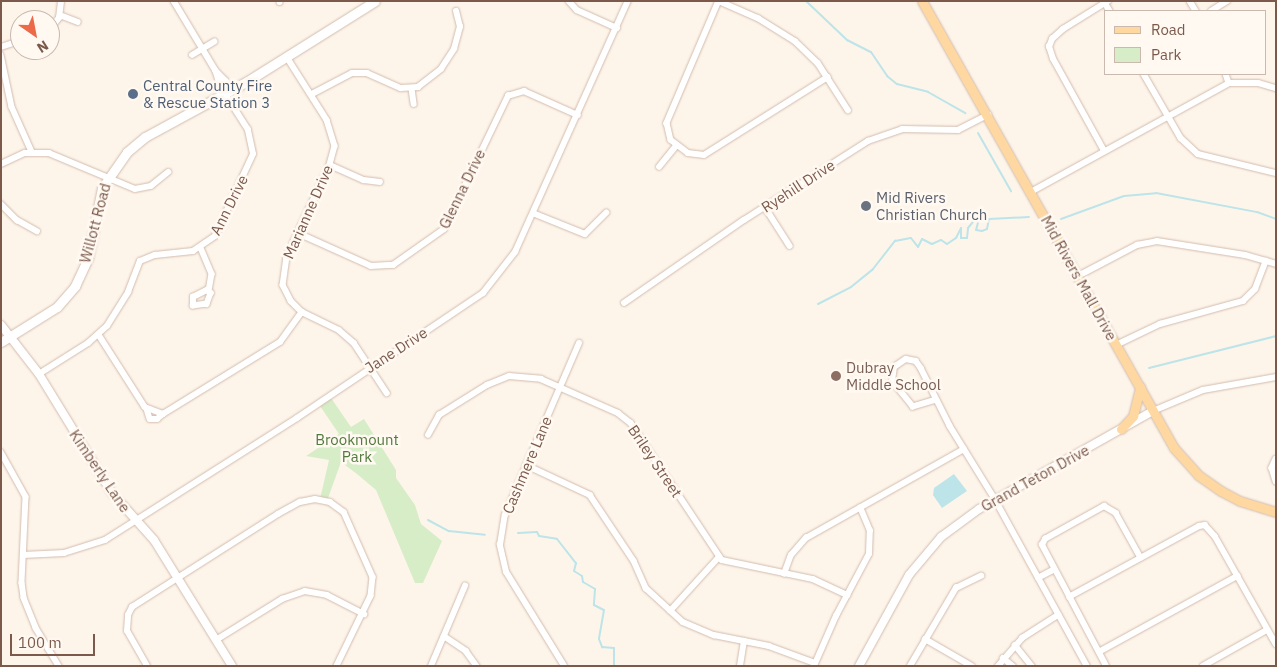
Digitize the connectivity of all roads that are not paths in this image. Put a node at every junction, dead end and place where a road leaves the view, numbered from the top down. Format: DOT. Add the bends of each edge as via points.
graph roads {
  1 [pos="61,1"];
  2 [pos="174,1"];
  3 [pos="375,1"];
  4 [pos="569,1"];
  5 [pos="628,1"];
  6 [pos="719,1"];
  7 [pos="922,1"];
  8 [pos="1227,1"];
  9 [pos="1107,2"];
  10 [pos="1213,10"];
  11 [pos="456,11"];
  12 [pos="60,15"];
  13 [pos="78,22"];
  14 [pos="616,28"];
  15 [pos="214,42"];
  16 [pos="203,49"];
  17 [pos="1,55"];
  18 [pos="192,55"];
  19 [pos="287,56"];
  20 [pos="1145,75"];
  21 [pos="1226,75"];
  22 [pos="828,77"];
  23 [pos="1229,83"];
  24 [pos="412,88"];
  25 [pos="1276,88"];
  26 [pos="227,91"];
  27 [pos="312,94"];
  28 [pos="414,104"];
  29 [pos="848,110"];
  30 [pos="578,114"];
  31 [pos="988,115"];
  32 [pos="1168,116"];
  33 [pos="677,145"];
  34 [pos="32,152"];
  35 [pos="1104,152"];
  36 [pos="1,164"];
  37 [pos="330,165"];
  38 [pos="659,167"];
  39 [pos="168,172"];
  40 [pos="1276,173"];
  41 [pos="106,179"];
  42 [pos="380,182"];
  43 [pos="1031,192"];
  44 [pos="1,204"];
  45 [pos="765,207"];
  46 [pos="533,213"];
  47 [pos="606,213"];
  48 [pos="37,231"];
  49 [pos="298,233"];
  50 [pos="790,246"];
  51 [pos="202,248"];
  52 [pos="1266,261"];
  53 [pos="1276,264"];
  54 [pos="1078,276"];
  55 [pos="210,291"];
  56 [pos="624,303"];
  57 [pos="302,312"];
  58 [pos="1,325"];
  59 [pos="99,335"];
  60 [pos="11,336"];
  61 [pos="1,342"];
  62 [pos="579,343"];
  63 [pos="1116,345"];
  64 [pos="370,366"];
  65 [pos="39,374"];
  66 [pos="1276,377"];
  67 [pos="560,387"];
  68 [pos="1140,387"];
  69 [pos="387,393"];
  70 [pos="936,400"];
  71 [pos="1153,411"];
  72 [pos="1121,429"];
  73 [pos="428,435"];
  74 [pos="964,449"];
  75 [pos="1,452"];
  76 [pos="1276,459"];
  77 [pos="526,465"];
  78 [pos="1276,481"];
  79 [pos="995,500"];
  80 [pos="860,508"];
  81 [pos="1276,512"];
  82 [pos="134,520"];
  83 [pos="23,555"];
  84 [pos="719,557"];
  85 [pos="1141,558"];
  86 [pos="1053,570"];
  87 [pos="784,574"];
  88 [pos="981,576"];
  89 [pos="1237,576"];
  90 [pos="177,578"];
  91 [pos="1038,578"];
  92 [pos="465,586"];
  93 [pos="848,595"];
  94 [pos="1069,598"];
  95 [pos="670,611"];
  96 [pos="364,614"];
  97 [pos="1058,615"];
  98 [pos="1267,630"];
  99 [pos="444,636"];
  100 [pos="925,639"];
  101 [pos="216,640"];
  102 [pos="744,641"];
  103 [pos="1276,644"];
  104 [pos="1014,645"];
  105 [pos="1099,652"];
  106 [pos="1003,658"];
  107 [pos="815,664"];
  108 [pos="59,666"];
  109 [pos="146,666"];
  110 [pos="232,666"];
  111 [pos="337,666"];
  112 [pos="431,666"];
  113 [pos="477,666"];
  114 [pos="564,666"];
  115 [pos="740,666"];
  116 [pos="859,666"];
  117 [pos="910,666"];
  118 [pos="972,666"];
  119 [pos="998,666"];
  120 [pos="1013,666"];
  121 [pos="1032,666"];
  122 [pos="1087,666"];
  123 [pos="1106,666"];
  124 [pos="1203,666"];
  1 -- 12 [label="street"];
  2 -- 16 [label="street"];
  3 -- 19 [label="main road, Willott Road"];
  4 -- 14 [label="street" via="577,10"];
  5 -- 14 [label="street, Jane Drive"];
  6 -- 22 [label="street" via="786,34 806,50"];
  6 -- 33 [label="street" via="668,117 668,133"];
  7 -- 31 [label="main road, Mid Rivers Mall Drive"];
  8 -- 10 [label="street"];
  9 -- 35 [label="street" via="1063,29 1052,39 1049,47"];
  11 -- 24 [label="street" via="460,27 454,49 435,75"];
  12 -- 13 [label="street"];
  14 -- 30 [label="street, Jane Drive"];
  15 -- 16 [label="street"];
  16 -- 18 [label="street"];
  16 -- 26 [label="street, Ann Drive" via="220,84"];
  17 -- 34 [label="street" via="12,107"];
  19 -- 26 [label="main road, Willott Road"];
  19 -- 27 [label="street, Marianne Drive"];
  20 -- 32 [label="street"];
  21 -- 23 [label="street"];
  22 -- 29 [label="street"];
  22 -- 33 [label="street" via="704,155 694,156"];
  23 -- 25 [label="street" via="1258,83"];
  23 -- 32 [label="street"];
  24 -- 27 [label="street" via="396,86 359,72 340,77"];
  24 -- 28 [label="street"];
  26 -- 41 [label="main road, Willott Road" via="135,144"];
  26 -- 51 [label="street, Ann Drive" via="248,130 253,154 220,228"];
  27 -- 37 [label="street, Marianne Drive" via="333,131 335,146"];
  30 -- 46 [label="street, Jane Drive"];
  30 -- 49 [label="street, Glenna Drive" via="524,91 508,96 444,229 394,265 371,266"];
  31 -- 43 [label="main road, Mid Rivers Mall Drive"];
  31 -- 45 [label="street, Ryehill Drive" via="948,132 912,128 887,132"];
  32 -- 35 [label="street"];
  32 -- 40 [label="street" via="1181,138 1198,154"];
  33 -- 38 [label="street"];
  34 -- 36 [label="street"];
  34 -- 41 [label="street" via="56,155"];
  35 -- 43 [label="street"];
  37 -- 42 [label="street" via="364,180"];
  37 -- 49 [label="street, Marianne Drive"];
  39 -- 41 [label="street" via="160,182 143,189 129,189"];
  41 -- 60 [label="main road, Willott Road" via="88,258 78,280 57,307"];
  43 -- 54 [label="main road, Mid Rivers Mall Drive"];
  44 -- 48 [label="street" via="16,220"];
  45 -- 50 [label="street"];
  45 -- 56 [label="street, Ryehill Drive"];
  46 -- 47 [label="street" via="585,234"];
  46 -- 64 [label="street, Jane Drive" via="506,267 483,293"];
  49 -- 57 [label="street, Marianne Drive" via="282,275 286,294"];
  51 -- 55 [label="street" via="212,274"];
  51 -- 59 [label="street, Ann Drive" via="155,255 140,261 119,309"];
  52 -- 53 [label="street"];
  52 -- 54 [label="street" via="1168,240 1137,245"];
  52 -- 63 [label="street" via="1255,289 1243,301 1160,324"];
  54 -- 63 [label="main road, Mid Rivers Mall Drive"];
  57 -- 59 [label="street" via="280,342 163,414 147,409"];
  57 -- 64 [label="street, Marianne Drive" via="347,336"];
  58 -- 60 [label="street, Kimberly Lane"];
  59 -- 65 [label="street, Ann Drive"];
  60 -- 61 [label="main road, Willott Road"];
  60 -- 65 [label="street, Kimberly Lane"];
  62 -- 67 [label="street, Cashmere Lane"];
  63 -- 68 [label="main road, Mid Rivers Mall Drive"];
  64 -- 69 [label="street, Marianne Drive"];
  64 -- 82 [label="street, Jane Drive" via="297,418"];
  65 -- 82 [label="street, Kimberly Lane" via="112,493"];
  66 -- 71 [label="street, Grand Teton Drive" via="1203,390"];
  67 -- 73 [label="street, Briley Street" via="530,377 499,379 439,415"];
  67 -- 77 [label="street, Cashmere Lane"];
  67 -- 84 [label="street, Briley Street" via="618,413 637,430"];
  68 -- 71 [label="main road, Mid Rivers Mall Drive"];
  68 -- 72 [label="main road" via="1133,416"];
  70 -- 70 [label="street" via="919,365 911,360 901,361 893,370 892,381 913,407"];
  70 -- 74 [label="street"];
  71 -- 72 [label="street, Grand Teton Drive"];
  71 -- 81 [label="main road, Mid Rivers Mall Drive" via="1174,448 1198,475 1240,501"];
  72 -- 79 [label="street, Grand Teton Drive"];
  74 -- 79 [label="street"];
  74 -- 80 [label="street"];
  75 -- 83 [label="street" via="26,497"];
  76 -- 78 [label="street" via="1272,466"];
  77 -- 95 [label="street" via="590,495 634,561 646,588"];
  77 -- 114 [label="street, Cashmere Lane" via="501,528 502,558 514,585"];
  79 -- 91 [label="street"];
  79 -- 116 [label="street, Grand Teton Drive" via="959,522 923,556"];
  80 -- 87 [label="street" via="797,545"];
  80 -- 93 [label="street" via="870,531 871,546"];
  82 -- 83 [label="street, Jane Drive" via="105,540 77,551"];
  82 -- 90 [label="street, Kimberly Lane" via="154,540"];
  83 -- 108 [label="street" via="22,583 28,612"];
  84 -- 87 [label="street" via="732,565"];
  84 -- 95 [label="street"];
  85 -- 86 [label="street" via="1116,513 1104,506 1045,539 1042,545 1044,554"];
  85 -- 89 [label="street" via="1205,525 1212,530"];
  85 -- 94 [label="street"];
  86 -- 91 [label="street"];
  86 -- 94 [label="street"];
  87 -- 93 [label="street" via="827,583"];
  88 -- 100 [label="street" via="956,588"];
  89 -- 98 [label="street"];
  89 -- 105 [label="street"];
  90 -- 96 [label="street" via="293,505 315,499 330,502 344,512 371,568 373,588"];
  90 -- 101 [label="street, Kimberly Lane"];
  90 -- 109 [label="street" via="139,601 128,615 127,631"];
  91 -- 97 [label="street"];
  92 -- 99 [label="street"];
  93 -- 107 [label="street"];
  94 -- 105 [label="street"];
  95 -- 102 [label="street" via="705,632"];
  96 -- 101 [label="street" via="327,595 305,591 282,599"];
  96 -- 111 [label="street"];
  97 -- 104 [label="street"];
  97 -- 122 [label="street"];
  98 -- 103 [label="street"];
  98 -- 124 [label="street"];
  99 -- 112 [label="street"];
  99 -- 113 [label="street" via="466,651"];
  100 -- 117 [label="street"];
  100 -- 118 [label="street"];
  101 -- 110 [label="street, Kimberly Lane"];
  102 -- 107 [label="street"];
  102 -- 115 [label="street"];
  104 -- 106 [label="street"];
  104 -- 121 [label="street"];
  105 -- 123 [label="street"];
  106 -- 119 [label="street"];
  106 -- 120 [label="street"];
}
